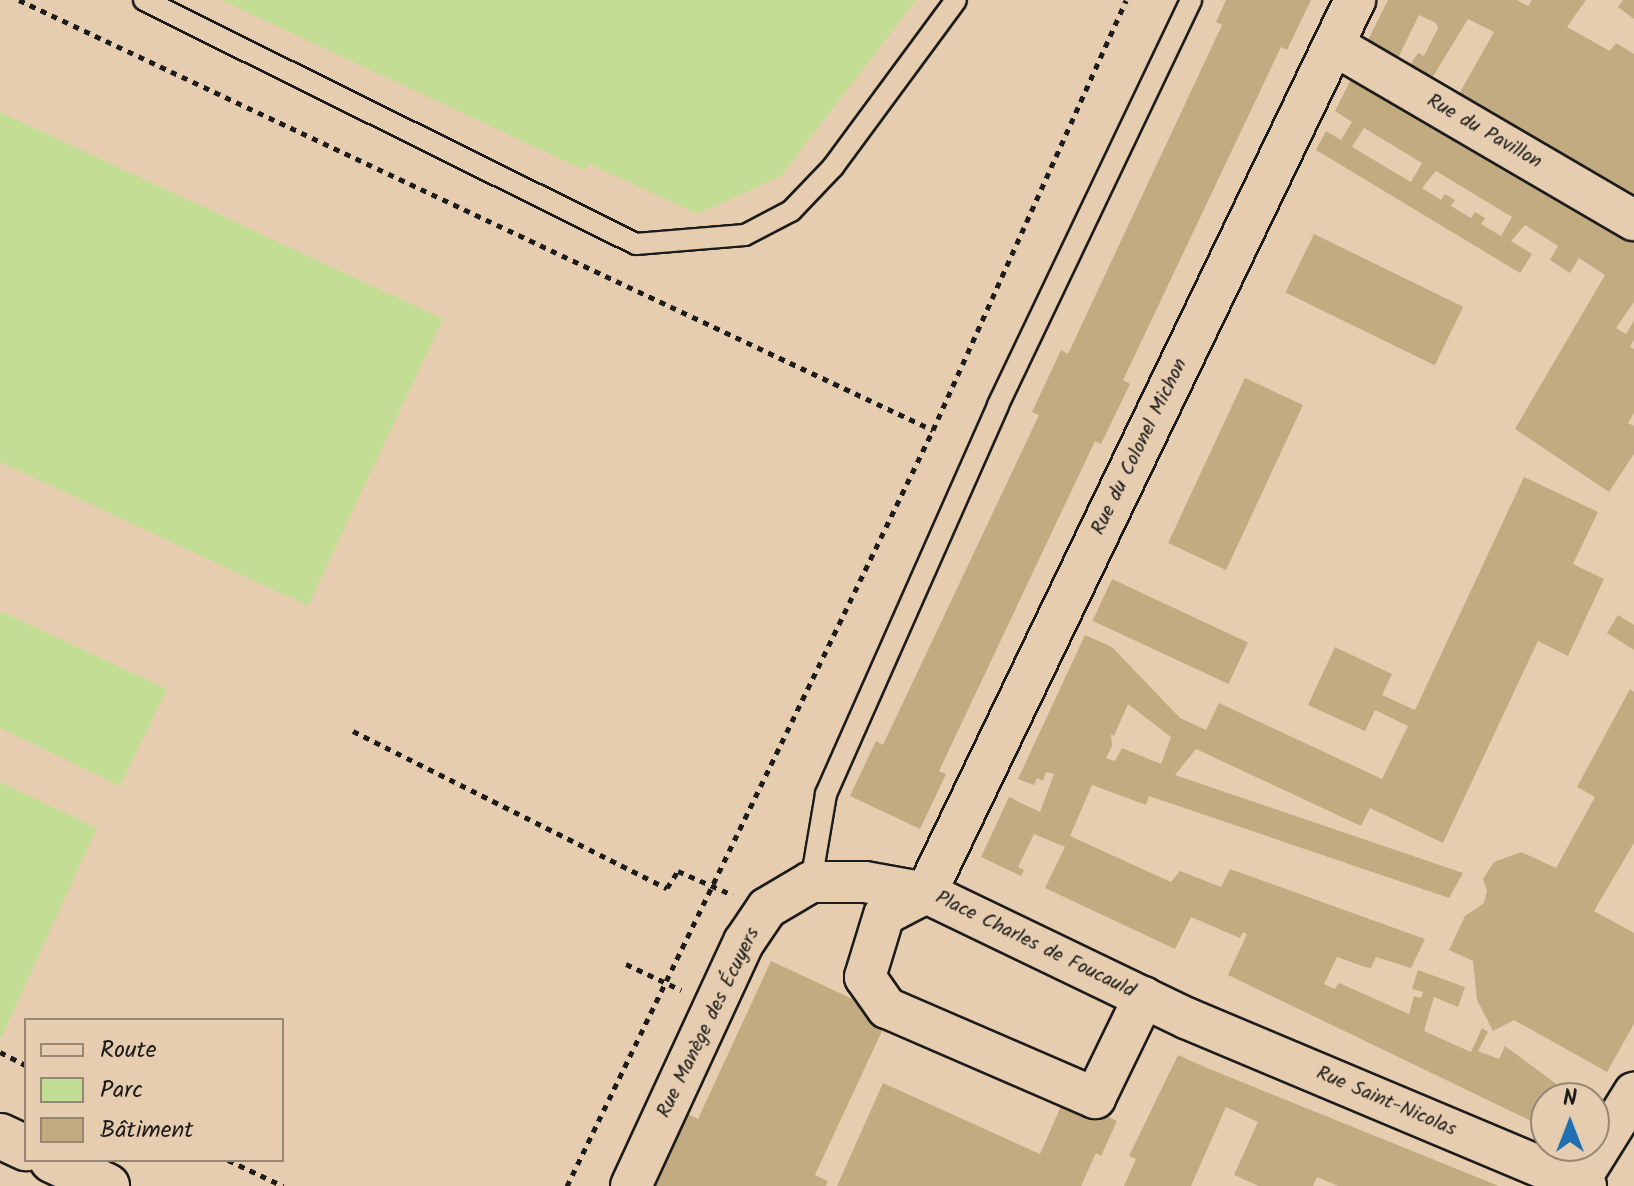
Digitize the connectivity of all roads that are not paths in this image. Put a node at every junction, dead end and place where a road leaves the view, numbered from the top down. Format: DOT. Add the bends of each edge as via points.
graph roads {
  1 [pos="144,0"];
  2 [pos="956,0"];
  3 [pos="1191,0"];
  4 [pos="1355,0"];
  5 [pos="1334,45"];
  6 [pos="1634,220"];
  7 [pos="811,882"];
  8 [pos="926,893"];
  9 [pos="1144,997"];
  10 [pos="1186,1018"];
  11 [pos="1634,1093"];
  12 [pos="0,1136"];
  13 [pos="24,1147"];
  14 [pos="56,1162"];
  15 [pos="1580,1185"];
  16 [pos="107,1186"];
  17 [pos="631,1186"];
  1 -- 2 [label="lane" via="636,244 745,235 791,211 833,167"];
  3 -- 7 [label="lane" via="998,405 826,794"];
  4 -- 5 [label="street, Rue du Colonel Michon"];
  5 -- 6 [label="street, Rue du Pavillon"];
  5 -- 8 [label="street, Rue du Colonel Michon"];
  7 -- 8 [label="street, Place Charles de Foucauld" via="865,882"];
  7 -- 17 [label="street, Rue Manège des Écuyers" via="767,908 744,942"];
  8 -- 9 [label="street, Place Charles de Foucauld"];
  8 -- 9 [label="street, Place Charles de Foucauld" via="884,915 865,977 887,1008 1095,1098"];
  9 -- 10 [label="street, Place Charles de Foucauld"];
  10 -- 15 [label="street, Rue Saint-Nicolas"];
  11 -- 15 [label="street"];
  12 -- 13 [label="street"];
  14 -- 16 [label="street"];
}
